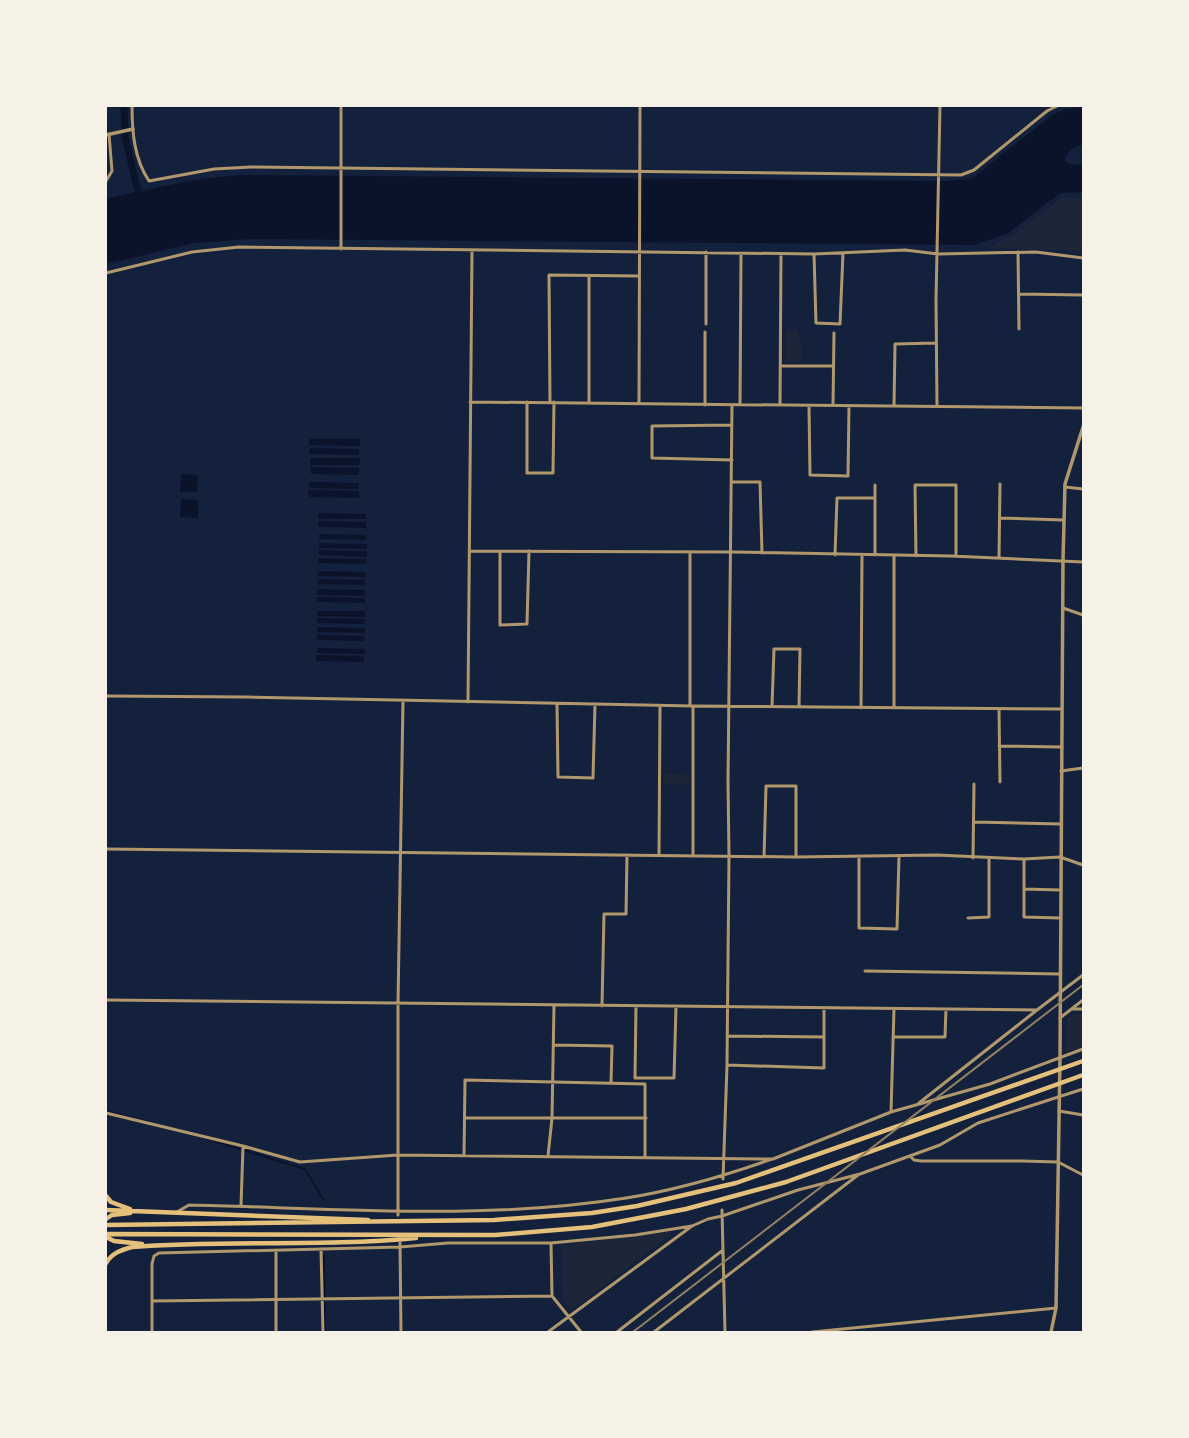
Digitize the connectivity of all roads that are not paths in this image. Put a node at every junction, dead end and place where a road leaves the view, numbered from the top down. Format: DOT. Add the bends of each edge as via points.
graph roads {
  1 [pos="132,106"];
  2 [pos="342,106"];
  3 [pos="640,106"];
  4 [pos="940,106"];
  5 [pos="1057,106"];
  6 [pos="131,130"];
  7 [pos="107,134"];
  8 [pos="342,168"];
  9 [pos="639,172"];
  10 [pos="939,176"];
  11 [pos="106,181"];
  12 [pos="341,249"];
  13 [pos="472,251"];
  14 [pos="639,252"];
  15 [pos="706,252"];
  16 [pos="1018,252"];
  17 [pos="843,253"];
  18 [pos="741,254"];
  19 [pos="781,254"];
  20 [pos="814,254"];
  21 [pos="938,254"];
  22 [pos="1083,258"];
  23 [pos="106,273"];
  24 [pos="589,276"];
  25 [pos="639,276"];
  26 [pos="1019,294"];
  27 [pos="1083,295"];
  28 [pos="706,324"];
  29 [pos="1019,330"];
  30 [pos="705,332"];
  31 [pos="834,333"];
  32 [pos="936,343"];
  33 [pos="780,366"];
  34 [pos="832,366"];
  35 [pos="470,402"];
  36 [pos="527,402"];
  37 [pos="550,402"];
  38 [pos="554,402"];
  39 [pos="589,402"];
  40 [pos="639,403"];
  41 [pos="705,404"];
  42 [pos="780,404"];
  43 [pos="732,405"];
  44 [pos="740,405"];
  45 [pos="833,405"];
  46 [pos="809,406"];
  47 [pos="849,406"];
  48 [pos="894,406"];
  49 [pos="937,406"];
  50 [pos="1083,408"];
  51 [pos="732,425"];
  52 [pos="1083,427"];
  53 [pos="732,460"];
  54 [pos="732,482"];
  55 [pos="1000,484"];
  56 [pos="875,485"];
  57 [pos="1065,487"];
  58 [pos="1083,489"];
  59 [pos="875,498"];
  60 [pos="1000,518"];
  61 [pos="1064,520"];
  62 [pos="470,551"];
  63 [pos="500,551"];
  64 [pos="529,551"];
  65 [pos="690,552"];
  66 [pos="732,552"];
  67 [pos="762,553"];
  68 [pos="835,555"];
  69 [pos="862,555"];
  70 [pos="875,555"];
  71 [pos="894,556"];
  72 [pos="916,556"];
  73 [pos="956,556"];
  74 [pos="999,558"];
  75 [pos="1063,560"];
  76 [pos="1083,562"];
  77 [pos="1063,608"];
  78 [pos="1083,614"];
  79 [pos="106,696"];
  80 [pos="403,701"];
  81 [pos="468,702"];
  82 [pos="557,704"];
  83 [pos="595,704"];
  84 [pos="660,706"];
  85 [pos="691,706"];
  86 [pos="729,706"];
  87 [pos="772,706"];
  88 [pos="799,707"];
  89 [pos="861,708"];
  90 [pos="894,708"];
  91 [pos="999,709"];
  92 [pos="1062,709"];
  93 [pos="999,746"];
  94 [pos="1062,747"];
  95 [pos="1083,768"];
  96 [pos="1061,771"];
  97 [pos="1000,782"];
  98 [pos="974,784"];
  99 [pos="974,822"];
  100 [pos="1061,824"];
  101 [pos="106,849"];
  102 [pos="400,852"];
  103 [pos="627,855"];
  104 [pos="659,855"];
  105 [pos="693,855"];
  106 [pos="729,856"];
  107 [pos="899,856"];
  108 [pos="764,857"];
  109 [pos="796,857"];
  110 [pos="859,857"];
  111 [pos="1060,857"];
  112 [pos="973,858"];
  113 [pos="990,858"];
  114 [pos="1024,859"];
  115 [pos="1083,865"];
  116 [pos="1024,889"];
  117 [pos="1060,890"];
  118 [pos="968,918"];
  119 [pos="1060,918"];
  120 [pos="865,971"];
  121 [pos="1060,974"];
  122 [pos="1083,974"];
  123 [pos="1060,992"];
  124 [pos="106,1000"];
  125 [pos="1083,1000"];
  126 [pos="398,1004"];
  127 [pos="554,1006"];
  128 [pos="602,1006"];
  129 [pos="636,1006"];
  130 [pos="676,1007"];
  131 [pos="728,1007"];
  132 [pos="824,1008"];
  133 [pos="894,1009"];
  134 [pos="946,1009"];
  135 [pos="1072,1009"];
  136 [pos="1083,1009"];
  137 [pos="1036,1010"];
  138 [pos="1060,1018"];
  139 [pos="727,1036"];
  140 [pos="824,1037"];
  141 [pos="894,1037"];
  142 [pos="554,1045"];
  143 [pos="1083,1049"];
  144 [pos="1060,1058"];
  145 [pos="1083,1061"];
  146 [pos="727,1065"];
  147 [pos="1083,1075"];
  148 [pos="551,1082"];
  149 [pos="611,1083"];
  150 [pos="1083,1089"];
  151 [pos="1059,1097"];
  152 [pos="917,1105"];
  153 [pos="1059,1111"];
  154 [pos="891,1112"];
  155 [pos="106,1113"];
  156 [pos="1083,1115"];
  157 [pos="466,1118"];
  158 [pos="552,1118"];
  159 [pos="646,1118"];
  160 [pos="242,1146"];
  161 [pos="398,1154"];
  162 [pos="464,1155"];
  163 [pos="548,1156"];
  164 [pos="645,1156"];
  165 [pos="910,1156"];
  166 [pos="724,1157"];
  167 [pos="773,1159"];
  168 [pos="1058,1162"];
  169 [pos="860,1174"];
  170 [pos="1083,1175"];
  171 [pos="723,1177"];
  172 [pos="106,1196"];
  173 [pos="241,1206"];
  174 [pos="106,1210"];
  175 [pos="722,1210"];
  176 [pos="142,1211"];
  177 [pos="176,1213"];
  178 [pos="398,1213"];
  179 [pos="722,1216"];
  180 [pos="106,1219"];
  181 [pos="435,1222"];
  182 [pos="106,1225"];
  183 [pos="692,1226"];
  184 [pos="106,1235"];
  185 [pos="442,1235"];
  186 [pos="400,1243"];
  187 [pos="551,1243"];
  188 [pos="154,1245"];
  189 [pos="400,1248"];
  190 [pos="322,1249"];
  191 [pos="276,1250"];
  192 [pos="723,1250"];
  193 [pos="106,1263"];
  194 [pos="723,1278"];
  195 [pos="552,1296"];
  196 [pos="401,1298"];
  197 [pos="276,1299"];
  198 [pos="322,1299"];
  199 [pos="152,1301"];
  200 [pos="1056,1308"];
  201 [pos="568,1317"];
  202 [pos="152,1332"];
  203 [pos="276,1332"];
  204 [pos="323,1332"];
  205 [pos="401,1332"];
  206 [pos="548,1332"];
  207 [pos="581,1332"];
  208 [pos="617,1332"];
  209 [pos="654,1332"];
  210 [pos="725,1332"];
  211 [pos="812,1332"];
  212 [pos="1051,1332"];
  1 -- 6 [label="street"];
  2 -- 8 [label="street"];
  3 -- 9 [label="street"];
  4 -- 10 [label="street"];
  5 -- 10 [label="street" via="1047,111 974,170 961,175"];
  6 -- 7 [label="street"];
  6 -- 8 [label="street" via="139,164 148,181 214,169"];
  7 -- 11 [label="street" via="112,171"];
  8 -- 9 [label="street"];
  8 -- 12 [label="street"];
  9 -- 10 [label="street"];
  9 -- 14 [label="street"];
  10 -- 21 [label="street"];
  12 -- 13 [label="street"];
  12 -- 23 [label="street" via="215,248"];
  13 -- 14 [label="street"];
  13 -- 35 [label="street"];
  14 -- 15 [label="street"];
  14 -- 25 [label="street"];
  15 -- 18 [label="street"];
  15 -- 28 [label="street"];
  16 -- 21 [label="street"];
  16 -- 22 [label="street"];
  16 -- 26 [label="street"];
  17 -- 20 [label="street"];
  17 -- 20 [label="street" via="840,324 816,323"];
  17 -- 21 [label="street" via="904,250"];
  18 -- 19 [label="street"];
  18 -- 44 [label="street"];
  19 -- 20 [label="street"];
  19 -- 33 [label="street"];
  21 -- 32 [label="street"];
  24 -- 25 [label="street"];
  24 -- 37 [label="street" via="549,276"];
  24 -- 39 [label="street"];
  25 -- 40 [label="street"];
  26 -- 27 [label="street"];
  26 -- 29 [label="street"];
  30 -- 41 [label="street"];
  31 -- 34 [label="street"];
  32 -- 48 [label="street" via="895,344"];
  32 -- 49 [label="street"];
  33 -- 34 [label="street"];
  33 -- 42 [label="street"];
  34 -- 45 [label="street"];
  35 -- 36 [label="street"];
  35 -- 62 [label="street"];
  36 -- 37 [label="street"];
  36 -- 38 [label="street" via="528,473 553,473"];
  37 -- 38 [label="street"];
  38 -- 39 [label="street"];
  39 -- 40 [label="street"];
  40 -- 41 [label="street"];
  41 -- 43 [label="street"];
  42 -- 44 [label="street"];
  42 -- 46 [label="street"];
  43 -- 44 [label="street"];
  43 -- 51 [label="street"];
  45 -- 46 [label="street"];
  45 -- 47 [label="street"];
  46 -- 47 [label="street" via="810,475 848,476"];
  47 -- 48 [label="street"];
  48 -- 49 [label="street"];
  49 -- 50 [label="street"];
  51 -- 53 [label="street"];
  51 -- 53 [label="street" via="652,426 652,458"];
  52 -- 57 [label="street"];
  53 -- 54 [label="street"];
  54 -- 66 [label="street"];
  54 -- 67 [label="street" via="760,482"];
  55 -- 60 [label="street"];
  56 -- 59 [label="street"];
  57 -- 58 [label="street"];
  57 -- 61 [label="street"];
  59 -- 68 [label="street" via="837,498"];
  59 -- 70 [label="street"];
  60 -- 61 [label="street"];
  60 -- 74 [label="street"];
  61 -- 75 [label="street"];
  62 -- 63 [label="street"];
  62 -- 81 [label="street"];
  63 -- 64 [label="street"];
  63 -- 64 [label="street" via="500,625 527,624"];
  64 -- 65 [label="street"];
  65 -- 66 [label="street"];
  65 -- 85 [label="street"];
  66 -- 67 [label="street"];
  66 -- 86 [label="street"];
  67 -- 68 [label="street"];
  68 -- 69 [label="street"];
  69 -- 70 [label="street"];
  69 -- 89 [label="street"];
  70 -- 71 [label="street"];
  71 -- 72 [label="street"];
  71 -- 90 [label="street"];
  72 -- 73 [label="street"];
  72 -- 73 [label="street" via="915,485 956,485"];
  73 -- 74 [label="street"];
  74 -- 75 [label="street"];
  75 -- 76 [label="street"];
  75 -- 77 [label="street"];
  77 -- 78 [label="street"];
  77 -- 92 [label="street"];
  79 -- 80 [label="street"];
  80 -- 81 [label="street"];
  80 -- 102 [label="street"];
  81 -- 82 [label="street"];
  82 -- 83 [label="street"];
  82 -- 83 [label="street" via="558,777 593,778"];
  83 -- 84 [label="street"];
  84 -- 85 [label="street"];
  84 -- 104 [label="street"];
  85 -- 86 [label="street"];
  85 -- 105 [label="street"];
  86 -- 87 [label="street"];
  86 -- 106 [label="street"];
  87 -- 88 [label="street"];
  87 -- 88 [label="street" via="774,649 800,649"];
  88 -- 89 [label="street"];
  89 -- 90 [label="street"];
  90 -- 91 [label="street"];
  91 -- 92 [label="street"];
  91 -- 93 [label="street"];
  92 -- 94 [label="street"];
  93 -- 94 [label="street"];
  93 -- 97 [label="street"];
  94 -- 96 [label="street"];
  95 -- 96 [label="street"];
  96 -- 100 [label="street"];
  98 -- 99 [label="street"];
  99 -- 100 [label="street"];
  99 -- 112 [label="street"];
  100 -- 111 [label="street"];
  101 -- 102 [label="street"];
  102 -- 103 [label="street"];
  102 -- 126 [label="street"];
  103 -- 104 [label="street"];
  103 -- 128 [label="street" via="626,914 604,914"];
  104 -- 105 [label="street"];
  105 -- 106 [label="street"];
  106 -- 108 [label="street"];
  106 -- 131 [label="street"];
  107 -- 110 [label="street"];
  107 -- 110 [label="street" via="897,929 859,928"];
  107 -- 112 [label="street" via="937,855"];
  108 -- 109 [label="street"];
  108 -- 109 [label="street" via="766,786 796,786"];
  109 -- 110 [label="street"];
  111 -- 114 [label="street"];
  111 -- 115 [label="street"];
  111 -- 117 [label="street"];
  112 -- 113 [label="street"];
  113 -- 114 [label="street"];
  113 -- 118 [label="street" via="990,917"];
  114 -- 116 [label="street"];
  116 -- 117 [label="street"];
  116 -- 119 [label="street" via="1024,917"];
  117 -- 119 [label="street"];
  119 -- 121 [label="street"];
  120 -- 121 [label="street"];
  121 -- 123 [label="street"];
  122 -- 123 [label="street"];
  123 -- 137 [label="street"];
  123 -- 138 [label="street"];
  124 -- 126 [label="street"];
  125 -- 135 [label="street"];
  126 -- 127 [label="street"];
  126 -- 161 [label="street"];
  127 -- 128 [label="street"];
  127 -- 142 [label="street"];
  128 -- 129 [label="street"];
  129 -- 130 [label="street"];
  129 -- 130 [label="street" via="635,1078 674,1078"];
  130 -- 131 [label="street"];
  131 -- 132 [label="street"];
  131 -- 139 [label="street"];
  132 -- 133 [label="street"];
  132 -- 140 [label="street"];
  133 -- 134 [label="street"];
  133 -- 141 [label="street"];
  134 -- 137 [label="street"];
  134 -- 141 [label="street" via="945,1037"];
  135 -- 136 [label="street"];
  135 -- 138 [label="street"];
  137 -- 152 [label="street"];
  138 -- 144 [label="street"];
  139 -- 140 [label="street"];
  139 -- 146 [label="street"];
  140 -- 146 [label="street" via="824,1068"];
  141 -- 154 [label="street"];
  142 -- 148 [label="street"];
  142 -- 149 [label="street" via="612,1046"];
  143 -- 144 [label="street"];
  144 -- 151 [label="street"];
  144 -- 152 [label="street" via="990,1084"];
  145 -- 181 [label="highway" via="788,1167 684,1196 592,1213"];
  146 -- 166 [label="street"];
  147 -- 185 [label="highway" via="786,1182 686,1209 592,1227 495,1235"];
  148 -- 149 [label="street"];
  148 -- 157 [label="street" via="465,1080"];
  148 -- 158 [label="street"];
  149 -- 159 [label="street" via="645,1084"];
  150 -- 151 [label="street"];
  151 -- 153 [label="street"];
  151 -- 165 [label="street" via="978,1123 940,1145"];
  152 -- 154 [label="street"];
  153 -- 156 [label="street"];
  153 -- 168 [label="street"];
  154 -- 167 [label="street"];
  155 -- 160 [label="street"];
  157 -- 158 [label="street"];
  157 -- 162 [label="street"];
  158 -- 159 [label="street"];
  158 -- 163 [label="street"];
  159 -- 164 [label="street"];
  160 -- 161 [label="street" via="300,1162"];
  160 -- 173 [label="street"];
  161 -- 162 [label="street"];
  161 -- 178 [label="street"];
  162 -- 163 [label="street"];
  163 -- 164 [label="street"];
  164 -- 166 [label="street"];
  165 -- 168 [label="street" via="921,1161"];
  165 -- 169 [label="street"];
  166 -- 167 [label="street"];
  166 -- 171 [label="street"];
  167 -- 171 [label="street"];
  168 -- 170 [label="street"];
  168 -- 200 [label="street"];
  169 -- 179 [label="street" via="798,1190"];
  169 -- 194 [label="street"];
  171 -- 178 [label="street" via="641,1195 588,1202 483,1211"];
  172 -- 176 [label="highway" via="120,1206"];
  173 -- 177 [label="street" via="189,1205"];
  173 -- 178 [label="street"];
  174 -- 176 [label="highway"];
  175 -- 179 [label="street"];
  176 -- 177 [label="highway"];
  176 -- 180 [label="highway" via="112,1215"];
  177 -- 181 [label="highway"];
  179 -- 183 [label="street"];
  179 -- 192 [label="street"];
  181 -- 182 [label="highway"];
  183 -- 187 [label="street" via="635,1235"];
  183 -- 201 [label="street"];
  184 -- 185 [label="highway"];
  184 -- 188 [label="highway" via="114,1240"];
  185 -- 188 [label="highway" via="367,1242"];
  186 -- 189 [label="street"];
  187 -- 189 [label="street" via="448,1243"];
  187 -- 195 [label="street"];
  188 -- 193 [label="highway" via="120,1250"];
  189 -- 190 [label="street"];
  189 -- 196 [label="street"];
  190 -- 191 [label="street"];
  190 -- 198 [label="street"];
  191 -- 197 [label="street"];
  191 -- 199 [label="street" via="159,1253 154,1256 152,1264"];
  192 -- 194 [label="street"];
  192 -- 208 [label="street"];
  194 -- 209 [label="street"];
  194 -- 210 [label="street"];
  195 -- 196 [label="street"];
  195 -- 201 [label="street"];
  196 -- 198 [label="street"];
  196 -- 205 [label="street"];
  197 -- 198 [label="street"];
  197 -- 199 [label="street"];
  197 -- 203 [label="street"];
  198 -- 204 [label="street"];
  199 -- 202 [label="street"];
  200 -- 211 [label="street"];
  200 -- 212 [label="street"];
  201 -- 206 [label="street"];
  201 -- 207 [label="street"];
}
